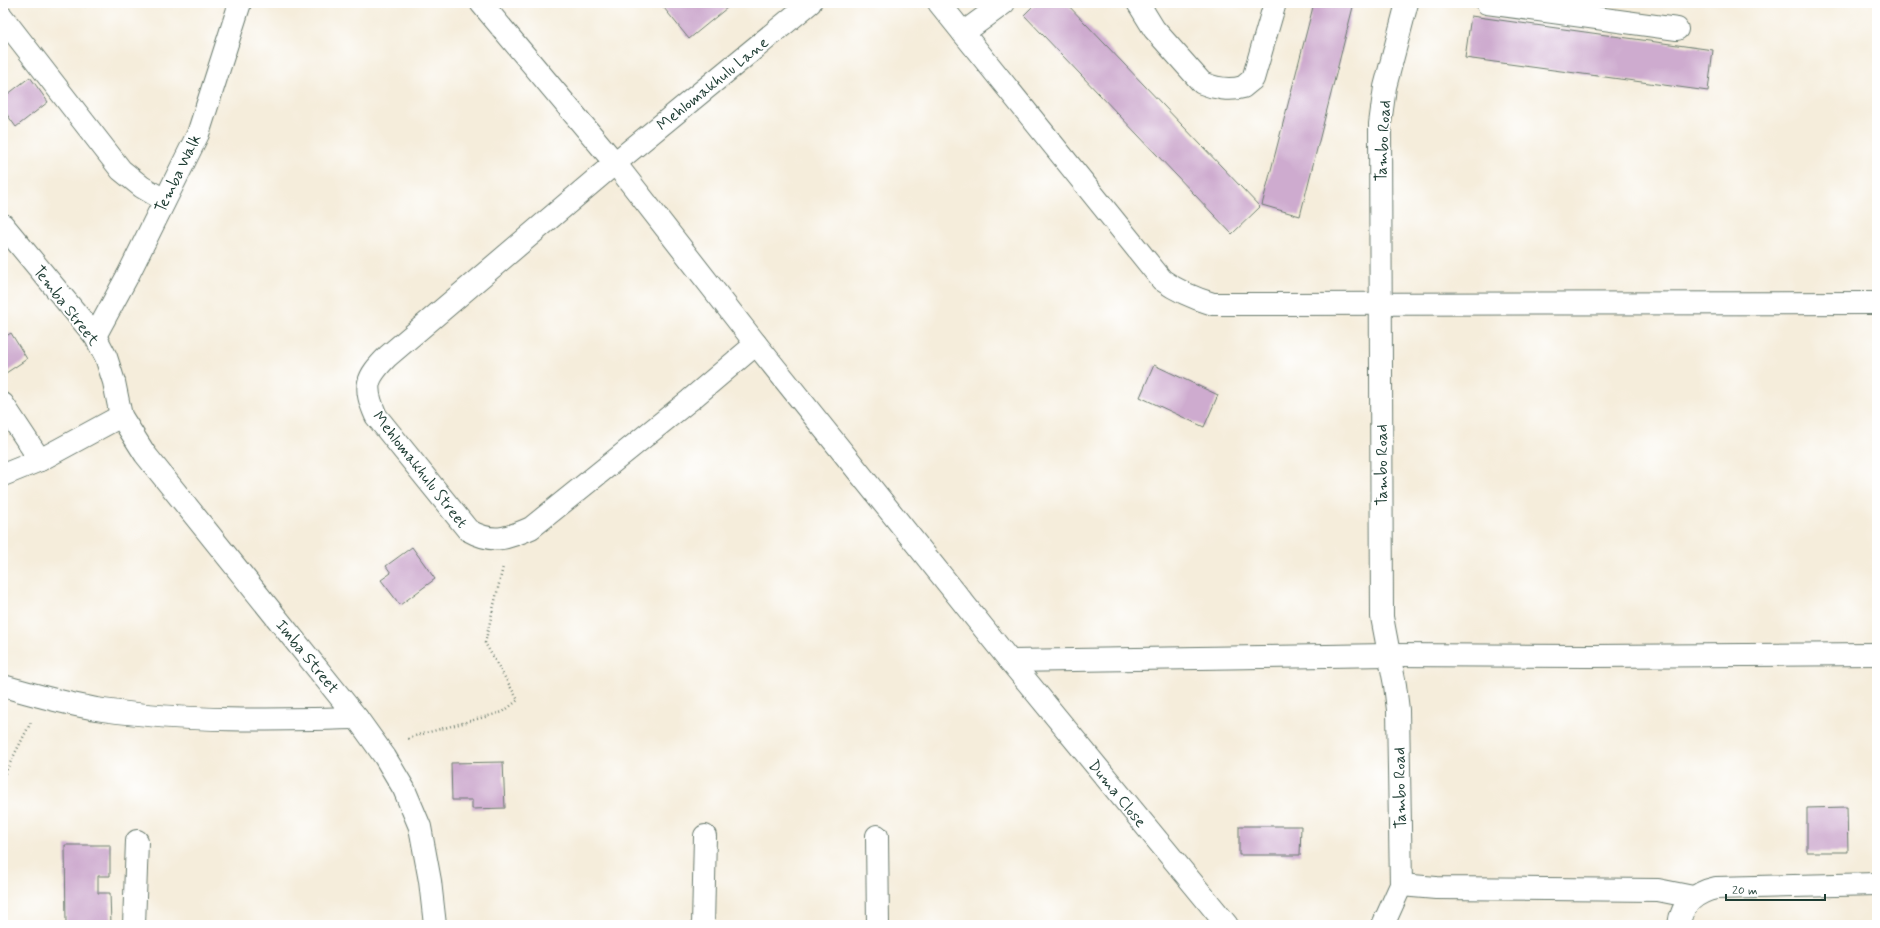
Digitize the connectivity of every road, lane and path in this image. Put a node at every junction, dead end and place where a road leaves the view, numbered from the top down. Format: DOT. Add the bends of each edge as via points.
graph roads {
  1 [pos="240,3"];
  2 [pos="481,3"];
  3 [pos="810,3"];
  4 [pos="939,3"];
  5 [pos="1004,3"];
  6 [pos="1138,3"];
  7 [pos="1275,3"];
  8 [pos="1407,3"];
  9 [pos="1487,3"];
  10 [pos="3,18"];
  11 [pos="1677,29"];
  12 [pos="963,33"];
  13 [pos="615,163"];
  14 [pos="164,200"];
  15 [pos="3,226"];
  16 [pos="1380,303"];
  17 [pos="1877,303"];
  18 [pos="95,336"];
  19 [pos="756,344"];
  20 [pos="3,404"];
  21 [pos="121,416"];
  22 [pos="40,460"];
  23 [pos="3,475"];
  24 [pos="510,537"];
  25 [pos="1877,654"];
  26 [pos="1388,655"];
  27 [pos="1010,661"];
  28 [pos="3,686"];
  29 [pos="44,698"];
  30 [pos="357,718"];
  31 [pos="385,757"];
  32 [pos="3,777"];
  33 [pos="705,836"];
  34 [pos="877,836"];
  35 [pos="137,841"];
  36 [pos="1877,884"];
  37 [pos="1401,885"];
  38 [pos="1693,897"];
  39 [pos="134,925"];
  40 [pos="435,925"];
  41 [pos="703,925"];
  42 [pos="878,925"];
  43 [pos="1227,925"];
  44 [pos="1383,925"];
  45 [pos="1679,925"];
  1 -- 14 [label="street, Temba Walk" via="198,134"];
  2 -- 13 [label="street, Duma Close"];
  3 -- 13 [label="street, Mehlomakhulu Lane"];
  4 -- 12 [label="street"];
  5 -- 12 [label="street"];
  6 -- 7 [label="street" via="1154,29 1202,83 1213,88 1229,88 1244,86 1253,79"];
  8 -- 16 [label="street, Tambo Road" via="1385,87 1380,124"];
  9 -- 11 [label="street"];
  10 -- 14 [label="street" via="121,170 142,188"];
  12 -- 16 [label="street" via="1162,280 1178,291 1213,304"];
  13 -- 19 [label="street, Duma Close"];
  13 -- 24 [label="street, Mehlomakhulu Street" via="372,371 368,386 370,402 376,416 468,530 479,537 494,540"];
  14 -- 18 [label="street, Temba Walk"];
  15 -- 18 [label="street, Temba Street"];
  16 -- 17 [label="street"];
  16 -- 26 [label="street, Tambo Road" via="1382,617"];
  18 -- 21 [label="street, Temba Street" via="106,357"];
  19 -- 24 [label="street, Mehlomakhulu Street" via="531,528"];
  19 -- 27 [label="street, Duma Close"];
  20 -- 22 [label="street"];
  21 -- 22 [label="street"];
  21 -- 30 [label="street, Imba Street" via="145,454"];
  22 -- 23 [label="street"];
  24 -- 31 [label="path" via="485,643 518,700 503,712 411,737"];
  25 -- 26 [label="street"];
  26 -- 27 [label="street"];
  26 -- 37 [label="street, Tambo Road" via="1398,710"];
  27 -- 43 [label="street, Duma Close"];
  28 -- 29 [label="street"];
  29 -- 30 [label="street" via="102,710 168,717 259,720"];
  29 -- 32 [label="path"];
  30 -- 31 [label="street, Imba Street"];
  31 -- 40 [label="street, Imba Street" via="404,789 420,828"];
  33 -- 41 [label="street"];
  34 -- 42 [label="street"];
  35 -- 39 [label="street"];
  36 -- 38 [label="street" via="1716,888 1705,890"];
  37 -- 38 [label="street" via="1436,888 1658,890"];
  37 -- 44 [label="street, Tambo Road"];
  38 -- 45 [label="street" via="1685,908"];
}
